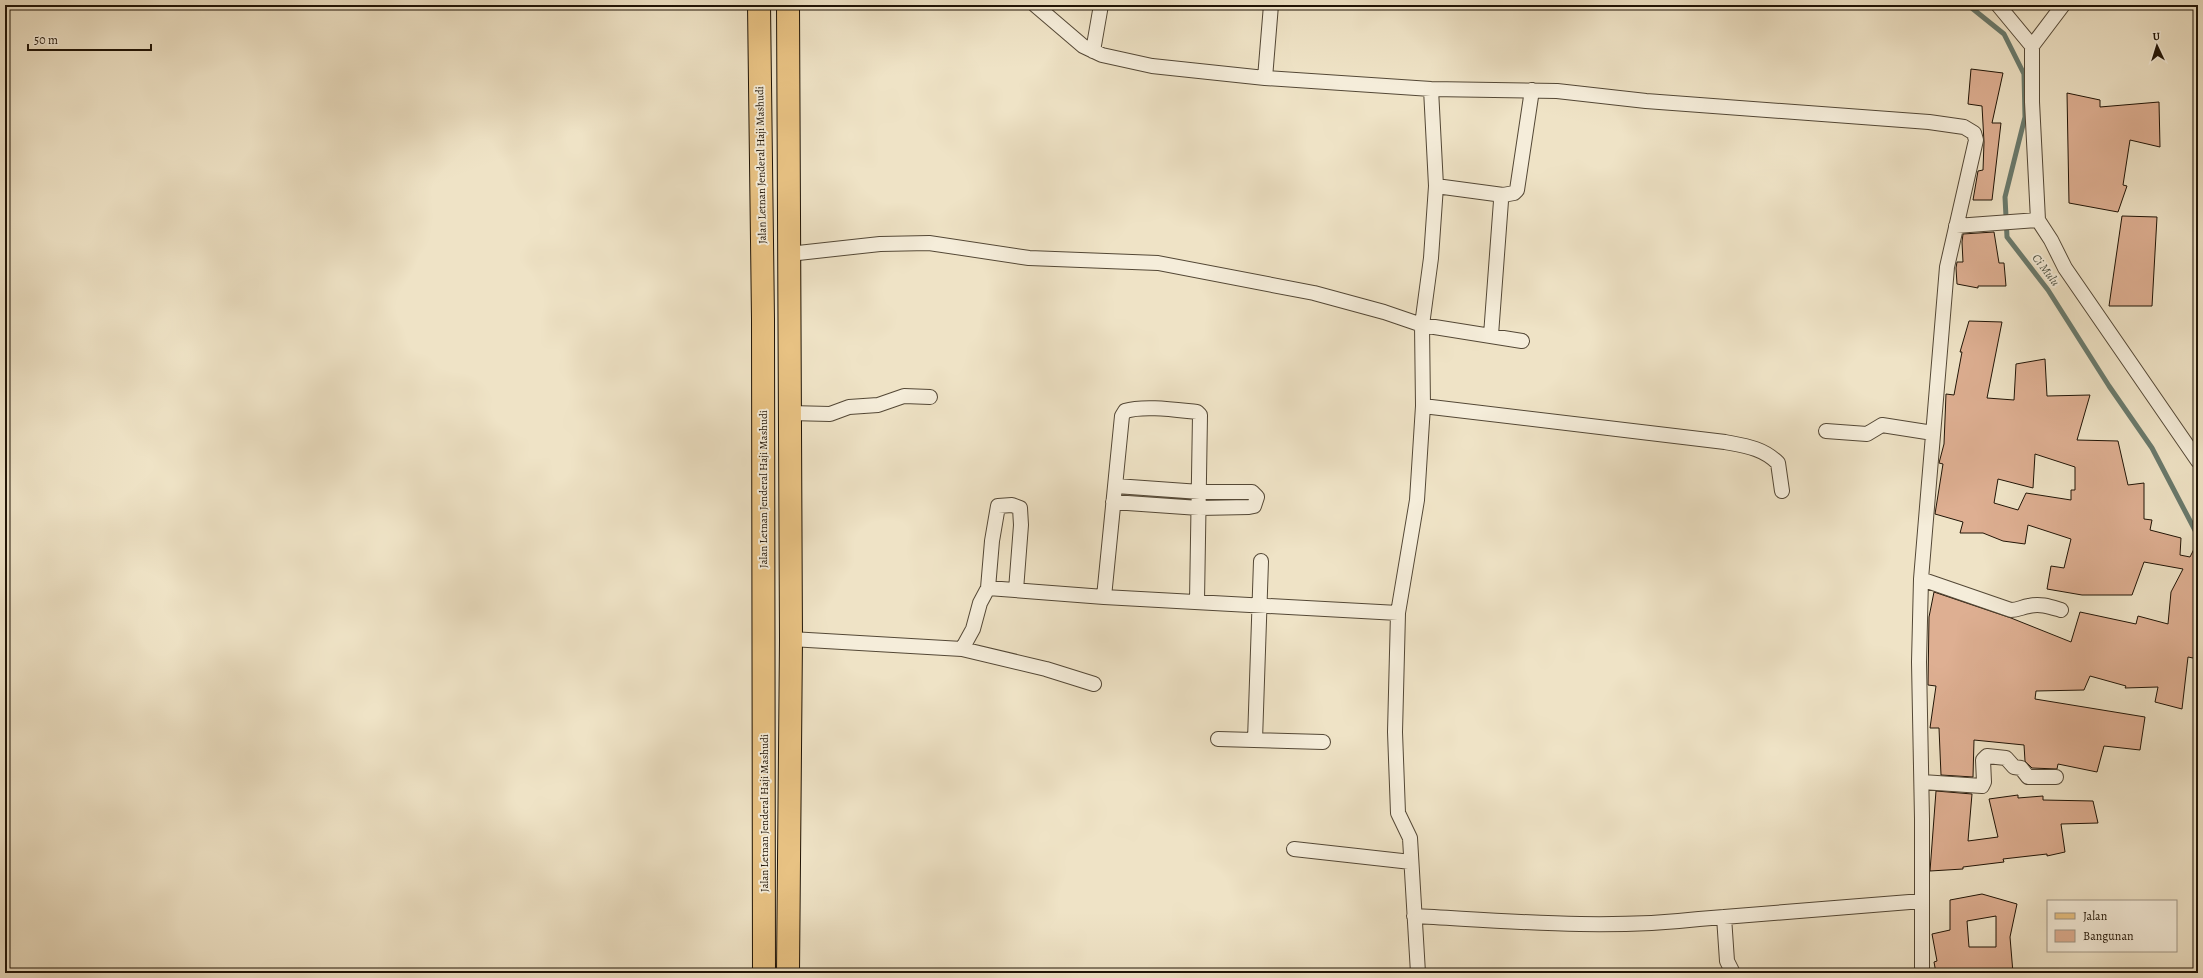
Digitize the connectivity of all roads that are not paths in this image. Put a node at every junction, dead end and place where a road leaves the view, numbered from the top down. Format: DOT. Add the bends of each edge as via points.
graph roads {
  1 [pos="759,5"];
  2 [pos="788,5"];
  3 [pos="1035,5"];
  4 [pos="1101,5"];
  5 [pos="1271,5"];
  6 [pos="1998,5"];
  7 [pos="2063,5"];
  8 [pos="2032,46"];
  9 [pos="1093,51"];
  10 [pos="1265,78"];
  11 [pos="1431,89"];
  12 [pos="1532,90"];
  13 [pos="1436,186"];
  14 [pos="1503,195"];
  15 [pos="2038,220"];
  16 [pos="1956,226"];
  17 [pos="789,254"];
  18 [pos="1422,324"];
  19 [pos="1491,335"];
  20 [pos="1522,341"];
  21 [pos="930,397"];
  22 [pos="1423,406"];
  23 [pos="790,413"];
  24 [pos="1826,431"];
  25 [pos="1933,432"];
  26 [pos="2198,461"];
  27 [pos="1116,486"];
  28 [pos="1782,491"];
  29 [pos="1200,492"];
  30 [pos="1113,502"];
  31 [pos="1199,508"];
  32 [pos="1261,561"];
  33 [pos="1921,579"];
  34 [pos="988,588"];
  35 [pos="1016,590"];
  36 [pos="1104,597"];
  37 [pos="1197,601"];
  38 [pos="1259,606"];
  39 [pos="2061,610"];
  40 [pos="1398,613"];
  41 [pos="791,639"];
  42 [pos="962,649"];
  43 [pos="1094,684"];
  44 [pos="1218,739"];
  45 [pos="1255,740"];
  46 [pos="1322,742"];
  47 [pos="2056,777"];
  48 [pos="1922,782"];
  49 [pos="1294,849"];
  50 [pos="1411,862"];
  51 [pos="1922,902"];
  52 [pos="1414,916"];
  53 [pos="1724,917"];
  54 [pos="764,973"];
  55 [pos="788,973"];
  56 [pos="1418,973"];
  57 [pos="1733,973"];
  58 [pos="1922,973"];
  1 -- 54 [label="main road, Jalan Letnan Jenderal Haji Mashudi" via="763,318"];
  2 -- 17 [label="main road"];
  3 -- 9 [label="street" via="1083,46"];
  4 -- 9 [label="street"];
  5 -- 10 [label="street"];
  6 -- 8 [label="street"];
  7 -- 8 [label="street"];
  8 -- 15 [label="street"];
  9 -- 10 [label="street" via="1124,61 1152,66"];
  10 -- 11 [label="street"];
  11 -- 12 [label="street"];
  11 -- 13 [label="street"];
  12 -- 14 [label="street" via="1517,190"];
  12 -- 16 [label="street" via="1964,127 1974,133 1976,140"];
  13 -- 14 [label="street"];
  13 -- 18 [label="street" via="1431,258"];
  14 -- 19 [label="street"];
  15 -- 16 [label="street"];
  15 -- 26 [label="street" via="2065,268"];
  16 -- 25 [label="street" via="1947,267"];
  17 -- 18 [label="street" via="880,244 929,243 1029,258 1158,263 1314,293"];
  17 -- 23 [label="main road"];
  18 -- 19 [label="street"];
  18 -- 22 [label="street"];
  19 -- 20 [label="street"];
  21 -- 23 [label="street" via="904,396 878,404 848,407 830,414"];
  22 -- 28 [label="street" via="1752,447 1762,450 1778,463"];
  22 -- 40 [label="street" via="1417,500"];
  23 -- 41 [label="main road"];
  24 -- 25 [label="street" via="1867,434 1882,425"];
  25 -- 33 [label="street"];
  27 -- 29 [label="street"];
  27 -- 29 [label="street" via="1121,423 1125,411 1194,411 1200,414 1201,422"];
  27 -- 30 [label="street"];
  29 -- 31 [label="street"];
  29 -- 31 [label="street" via="1252,492 1257,497 1254,506 1249,507"];
  30 -- 31 [label="street"];
  30 -- 36 [label="street"];
  31 -- 37 [label="street"];
  32 -- 38 [label="street"];
  33 -- 39 [label="street" via="2011,610 2042,605"];
  33 -- 48 [label="street" via="1919,662"];
  34 -- 35 [label="street"];
  34 -- 35 [label="street" via="998,506 1012,505 1020,508 1021,525"];
  34 -- 42 [label="street" via="980,602 973,629"];
  35 -- 36 [label="street"];
  36 -- 37 [label="street"];
  37 -- 38 [label="street"];
  38 -- 40 [label="street"];
  38 -- 45 [label="street"];
  40 -- 50 [label="street" via="1395,732 1398,813 1410,838"];
  41 -- 42 [label="street"];
  41 -- 55 [label="main road"];
  42 -- 43 [label="street" via="1046,669"];
  44 -- 45 [label="street"];
  45 -- 46 [label="street"];
  47 -- 48 [label="street" via="2028,776 2022,768 2014,767 2006,758 1987,756 1983,760 1982,786"];
  48 -- 51 [label="street"];
  49 -- 50 [label="street"];
  50 -- 52 [label="street"];
  51 -- 53 [label="street"];
  51 -- 58 [label="street"];
  52 -- 53 [label="street" via="1599,925 1672,923"];
  52 -- 56 [label="street"];
  53 -- 57 [label="street" via="1726,961"];
}
